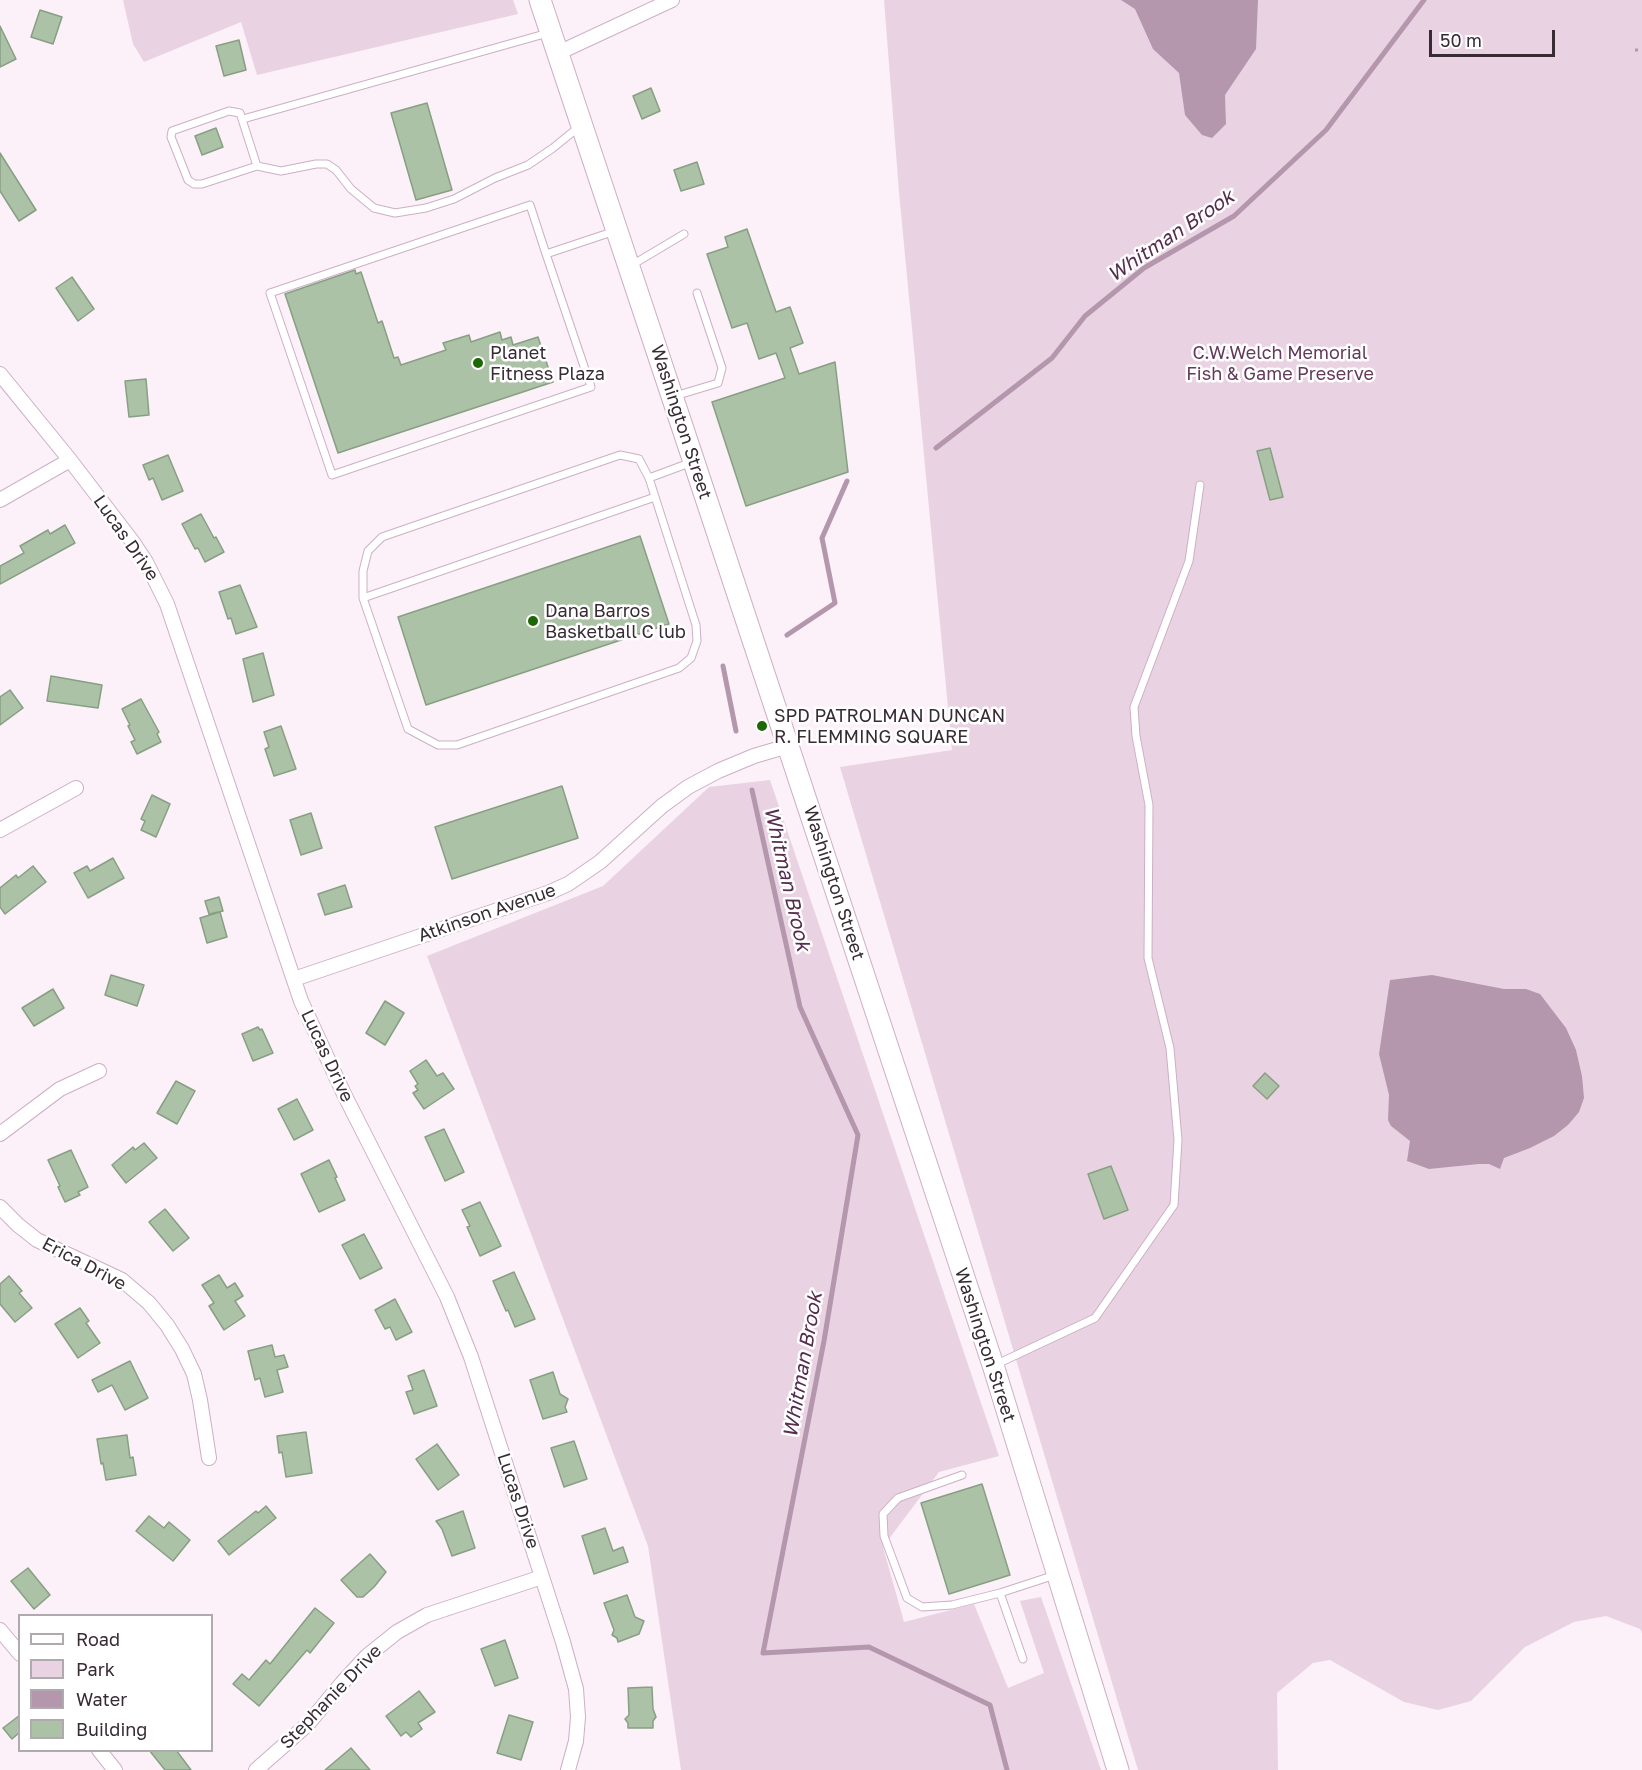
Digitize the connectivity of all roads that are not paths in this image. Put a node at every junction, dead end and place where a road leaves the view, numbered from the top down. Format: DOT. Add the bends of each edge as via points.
graph roads {
  1 [pos="540,0"];
  2 [pos="672,0"];
  3 [pos="551,32"];
  4 [pos="558,53"];
  5 [pos="243,119"];
  6 [pos="582,124"];
  7 [pos="257,166"];
  8 [pos="617,230"];
  9 [pos="684,234"];
  10 [pos="546,254"];
  11 [pos="629,266"];
  12 [pos="697,292"];
  13 [pos="0,374"];
  14 [pos="673,397"];
  15 [pos="70,460"];
  16 [pos="694,462"];
  17 [pos="649,478"];
  18 [pos="1200,485"];
  19 [pos="655,497"];
  20 [pos="0,500"];
  21 [pos="363,598"];
  22 [pos="788,746"];
  23 [pos="76,788"];
  24 [pos="0,830"];
  25 [pos="294,979"];
  26 [pos="99,1071"];
  27 [pos="0,1134"];
  28 [pos="0,1207"];
  29 [pos="993,1365"];
  30 [pos="209,1458"];
  31 [pos="962,1475"];
  32 [pos="1058,1574"];
  33 [pos="542,1577"];
  34 [pos="1000,1593"];
  35 [pos="0,1630"];
  36 [pos="18,1652"];
  37 [pos="1023,1659"];
  38 [pos="101,1752"];
  39 [pos="115,1770"];
  40 [pos="256,1770"];
  41 [pos="568,1770"];
  42 [pos="1118,1770"];
  1 -- 3 [label="main road, Washington Street"];
  2 -- 4 [label="street"];
  3 -- 4 [label="main road, Washington Street"];
  3 -- 5 [label="lane"];
  4 -- 6 [label="main road, Washington Street"];
  5 -- 7 [label="lane"];
  5 -- 7 [label="lane" via="240,113 229,111 172,131 171,138 188,180 194,184"];
  6 -- 7 [label="lane" via="528,165 454,199 395,213 374,208 327,164 281,171"];
  6 -- 8 [label="main road, Washington Street"];
  8 -- 10 [label="lane"];
  8 -- 11 [label="main road, Washington Street"];
  9 -- 11 [label="lane"];
  10 -- 10 [label="lane" via="530,205 270,293 332,475 591,387"];
  11 -- 14 [label="main road, Washington Street"];
  12 -- 14 [label="lane" via="722,368 718,383"];
  13 -- 15 [label="street, Lucas Drive"];
  14 -- 16 [label="main road, Washington Street"];
  15 -- 20 [label="street"];
  15 -- 25 [label="street, Lucas Drive" via="146,562 167,604"];
  16 -- 17 [label="lane"];
  16 -- 22 [label="main road, Washington Street"];
  17 -- 19 [label="lane"];
  17 -- 21 [label="lane" via="639,459 620,455 382,537 368,550"];
  18 -- 29 [label="lane" via="1190,561 1134,707 1149,805 1148,958 1170,1048 1178,1140 1174,1205 1095,1318"];
  19 -- 21 [label="lane"];
  19 -- 21 [label="lane" via="696,625 698,641 691,658 679,669 458,745 438,746 408,729"];
  22 -- 25 [label="street, Atkinson Avenue" via="754,756 688,787 600,862 568,884"];
  22 -- 29 [label="main road, Washington Street"];
  23 -- 24 [label="street"];
  25 -- 33 [label="street, Lucas Drive" via="317,1037 452,1307"];
  26 -- 27 [label="street" via="60,1089"];
  28 -- 30 [label="street, Erica Drive" via="37,1240 122,1280 149,1303 167,1325 194,1374"];
  29 -- 32 [label="main road, Washington Street"];
  31 -- 34 [label="lane" via="898,1498 883,1514 884,1536 907,1598 922,1607 952,1605"];
  32 -- 34 [label="lane"];
  32 -- 42 [label="main road, Washington Street"];
  33 -- 40 [label="street, Stephanie Drive" via="427,1616 397,1632 367,1656 308,1724"];
  33 -- 41 [label="street, Lucas Drive" via="576,1689 576,1740"];
  34 -- 37 [label="lane"];
  35 -- 36 [label="street"];
  38 -- 39 [label="street"];
}
